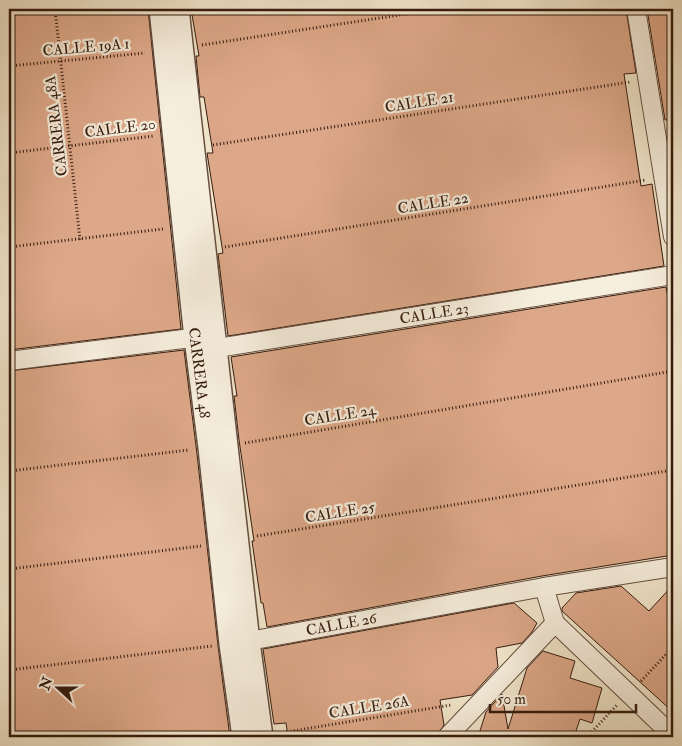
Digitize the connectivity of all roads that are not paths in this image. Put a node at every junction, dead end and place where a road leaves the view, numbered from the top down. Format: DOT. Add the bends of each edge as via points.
graph roads {
  1 [pos="160,9"];
  2 [pos="178,9"];
  3 [pos="636,9"];
  4 [pos="174,49"];
  5 [pos="673,237"];
  6 [pos="673,275"];
  7 [pos="206,343"];
  8 [pos="9,361"];
  9 [pos="673,567"];
  10 [pos="544,587"];
  11 [pos="555,623"];
  12 [pos="239,643"];
  13 [pos="673,736"];
  14 [pos="256,737"];
  15 [pos="446,737"];
  1 -- 4 [label="street, CARRERA 48"];
  2 -- 4 [label="street, CARRERA 48"];
  3 -- 5 [label="street"];
  4 -- 7 [label="street, CARRERA 48" via="174,133 184,227"];
  4 -- 7 [label="street, CARRERA 48" via="194,148 205,249"];
  6 -- 7 [label="street, CALLE 23"];
  7 -- 8 [label="street, CALLE 23"];
  7 -- 12 [label="street, CARRERA 48"];
  9 -- 10 [label="street, CALLE 26"];
  10 -- 11 [label="street"];
  10 -- 12 [label="street, CALLE 26"];
  11 -- 13 [label="street"];
  11 -- 15 [label="street"];
  12 -- 14 [label="street, CARRERA 48"];
}
